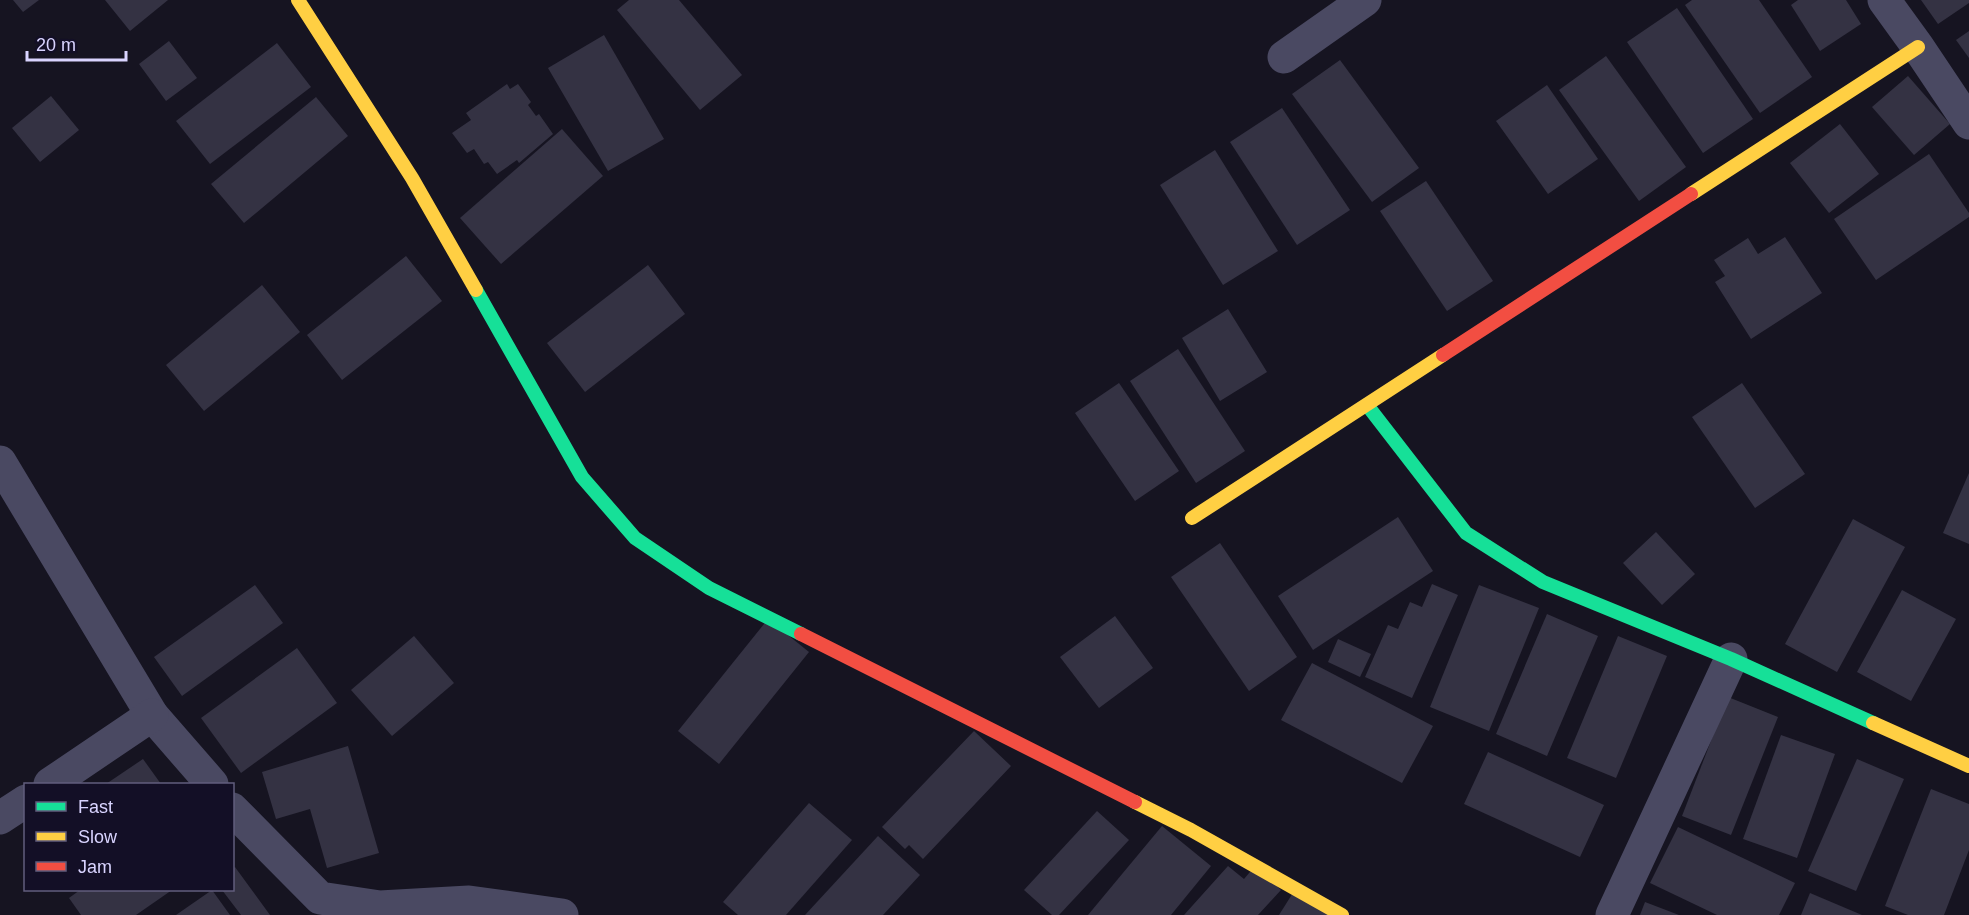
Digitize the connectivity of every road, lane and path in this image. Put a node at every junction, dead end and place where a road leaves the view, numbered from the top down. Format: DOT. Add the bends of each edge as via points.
graph roads {
  1 [pos="298,0"];
  2 [pos="1365,0"];
  3 [pos="1884,0"];
  4 [pos="1918,47"];
  5 [pos="1284,57"];
  6 [pos="1969,123"];
  7 [pos="1367,405"];
  8 [pos="0,462"];
  9 [pos="1191,518"];
  10 [pos="1731,659"];
  11 [pos="152,715"];
  12 [pos="1969,766"];
  13 [pos="51,783"];
  14 [pos="211,783"];
  15 [pos="24,802"];
  16 [pos="234,811"];
  17 [pos="0,818"];
  18 [pos="379,911"];
  19 [pos="562,915"];
  20 [pos="1342,915"];
  21 [pos="1612,915"];
  1 -- 20 [label="street" via="412,177 582,477 635,538 709,588 1191,830"];
  2 -- 5 [label="street"];
  3 -- 4 [label="street"];
  4 -- 6 [label="street"];
  4 -- 7 [label="street"];
  7 -- 9 [label="street"];
  7 -- 10 [label="street" via="1466,533 1543,582"];
  8 -- 11 [label="street"];
  10 -- 12 [label="street"];
  10 -- 21 [label="street"];
  11 -- 13 [label="street"];
  11 -- 14 [label="street"];
  15 -- 17 [label="street"];
  16 -- 18 [label="street" via="320,898"];
  18 -- 19 [label="street" via="469,903"];
}
